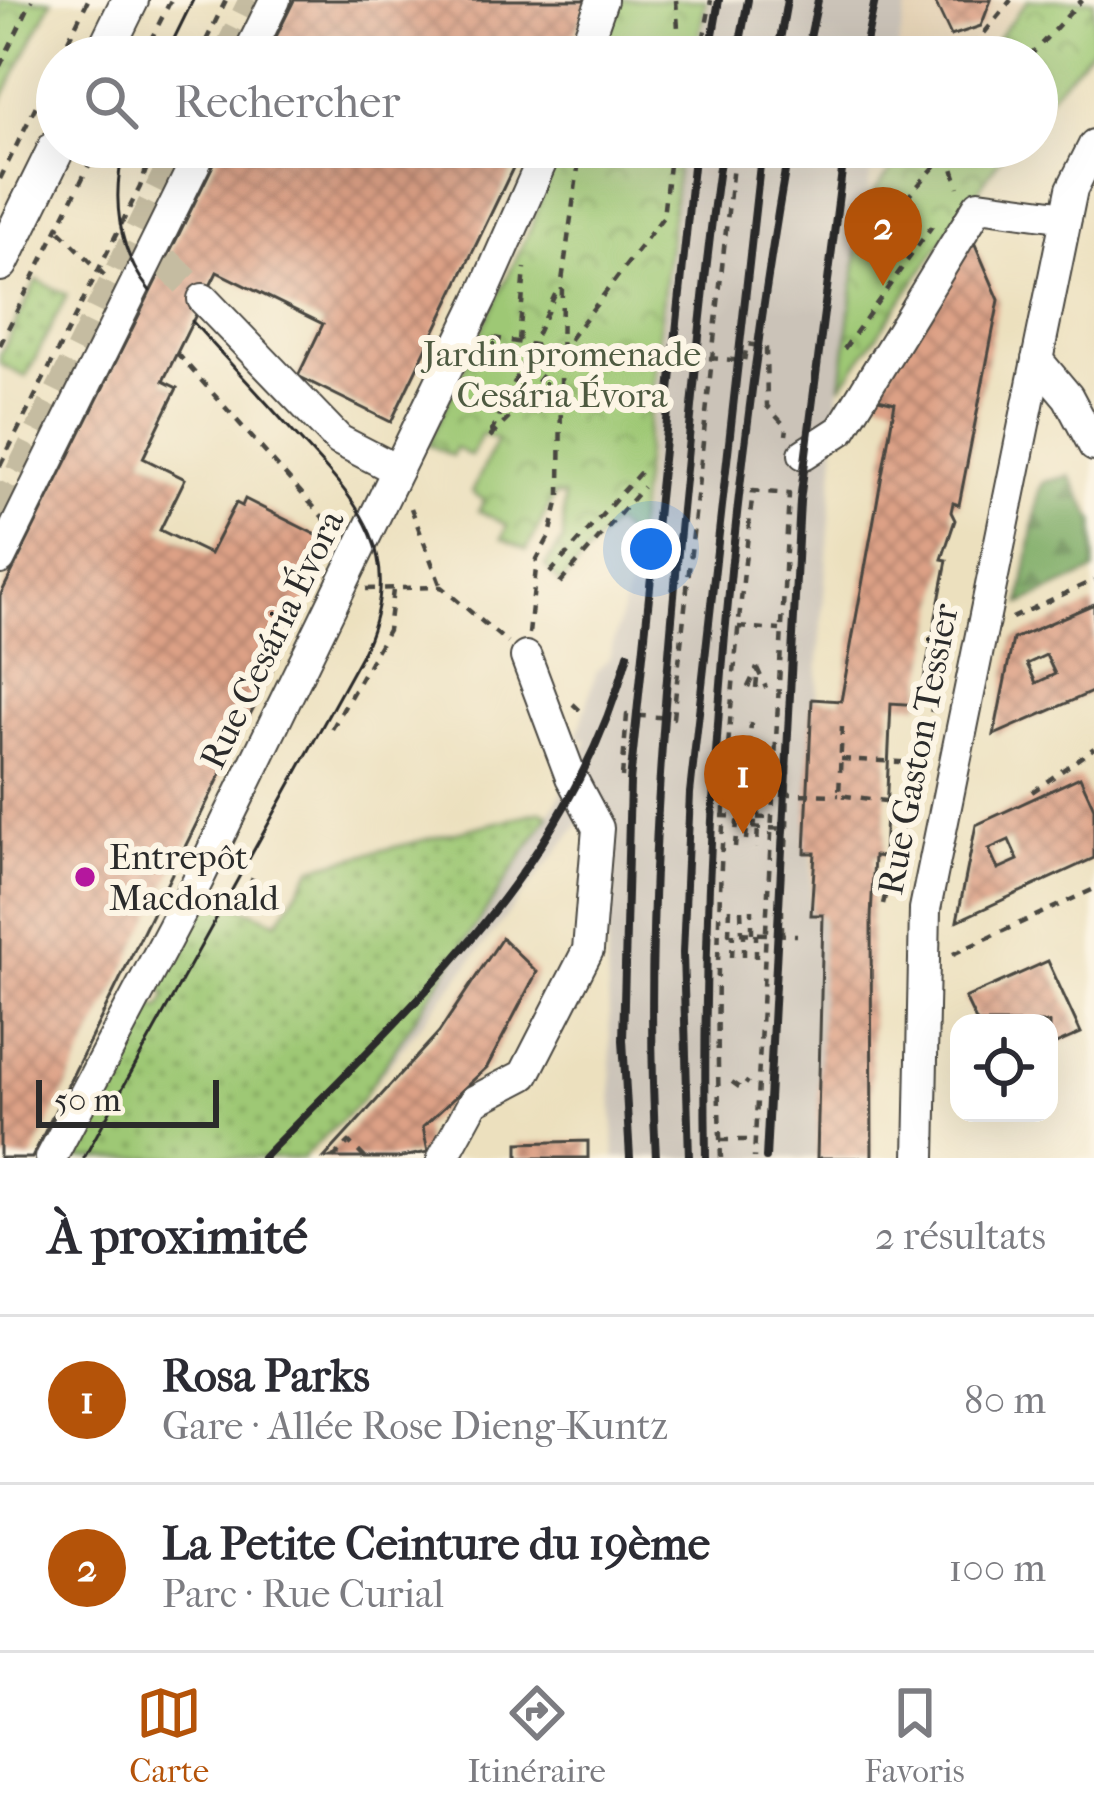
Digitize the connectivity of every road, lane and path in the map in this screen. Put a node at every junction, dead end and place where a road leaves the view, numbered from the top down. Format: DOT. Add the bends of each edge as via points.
graph roads {
  1 [pos="32,0"];
  2 [pos="88,0"];
  3 [pos="130,0"];
  4 [pos="170,0"];
  5 [pos="226,0"];
  6 [pos="275,0"];
  7 [pos="602,0"];
  8 [pos="676,0"];
  9 [pos="711,0"];
  10 [pos="1011,0"];
  11 [pos="1082,0"];
  12 [pos="70,36"];
  13 [pos="112,36"];
  14 [pos="152,36"];
  15 [pos="208,36"];
  16 [pos="257,36"];
  17 [pos="589,36"];
  18 [pos="679,36"];
  19 [pos="704,36"];
  20 [pos="982,36"];
  21 [pos="1049,36"];
  22 [pos="0,66"];
  23 [pos="36,105"];
  24 [pos="1094,145"];
  25 [pos="47,168"];
  26 [pos="88,168"];
  27 [pos="144,168"];
  28 [pos="195,168"];
  29 [pos="539,168"];
  30 [pos="578,168"];
  31 [pos="669,168"];
  32 [pos="732,168"];
  33 [pos="934,168"];
  34 [pos="954,168"];
  35 [pos="0,179"];
  36 [pos="31,201"];
  37 [pos="979,206"];
  38 [pos="1066,218"];
  39 [pos="934,223"];
  40 [pos="58,229"];
  41 [pos="511,231"];
  42 [pos="858,253"];
  43 [pos="0,263"];
  44 [pos="98,269"];
  45 [pos="562,281"];
  46 [pos="128,299"];
  47 [pos="203,299"];
  48 [pos="463,334"];
  49 [pos="518,341"];
  50 [pos="530,343"];
  51 [pos="0,345"];
  52 [pos="561,349"];
  53 [pos="844,350"];
  54 [pos="177,353"];
  55 [pos="709,358"];
  56 [pos="1037,361"];
  57 [pos="1094,446"];
  58 [pos="795,449"];
  59 [pos="0,466"];
  60 [pos="646,466"];
  61 [pos="397,470"];
  62 [pos="643,487"];
  63 [pos="0,559"];
  64 [pos="550,573"];
  65 [pos="340,580"];
  66 [pos="1094,580"];
  67 [pos="560,583"];
  68 [pos="441,587"];
  69 [pos="393,590"];
  70 [pos="738,627"];
  71 [pos="760,628"];
  72 [pos="780,630"];
  73 [pos="979,633"];
  74 [pos="759,638"];
  75 [pos="526,657"];
  76 [pos="752,688"];
  77 [pos="766,688"];
  78 [pos="570,700"];
  79 [pos="933,706"];
  80 [pos="585,715"];
  81 [pos="751,723"];
  82 [pos="789,725"];
  83 [pos="842,727"];
  84 [pos="332,729"];
  85 [pos="1094,748"];
  86 [pos="841,759"];
  87 [pos="919,763"];
  88 [pos="622,777"];
  89 [pos="723,788"];
  90 [pos="750,790"];
  91 [pos="771,790"];
  92 [pos="1032,791"];
  93 [pos="786,794"];
  94 [pos="839,795"];
  95 [pos="750,802"];
  96 [pos="908,804"];
  97 [pos="722,816"];
  98 [pos="769,818"];
  99 [pos="751,820"];
  100 [pos="738,822"];
  101 [pos="787,829"];
  102 [pos="748,840"];
  103 [pos="735,847"];
  104 [pos="786,847"];
  105 [pos="757,849"];
  106 [pos="256,872"];
  107 [pos="1094,890"];
  108 [pos="241,902"];
  109 [pos="884,904"];
  110 [pos="730,908"];
  111 [pos="782,910"];
  112 [pos="746,911"];
  113 [pos="718,931"];
  114 [pos="733,933"];
  115 [pos="752,933"];
  116 [pos="782,935"];
  117 [pos="797,935"];
  118 [pos="743,956"];
  119 [pos="732,957"];
  120 [pos="755,958"];
  121 [pos="920,969"];
  122 [pos="741,1129"];
  123 [pos="720,1140"];
  124 [pos="741,1140"];
  125 [pos="754,1140"];
  126 [pos="51,1158"];
  127 [pos="333,1158"];
  128 [pos="365,1158"];
  129 [pos="443,1158"];
  130 [pos="721,1158"];
  131 [pos="754,1158"];
  132 [pos="920,1158"];
  1 -- 22 [label="path"];
  2 -- 12 [label="path"];
  3 -- 13 [label="main road"];
  4 -- 14 [label="path"];
  5 -- 15 [label="path"];
  6 -- 16 [label="street"];
  7 -- 17 [label="street"];
  8 -- 18 [label="path"];
  9 -- 19 [label="path"];
  10 -- 20 [label="path"];
  11 -- 21 [label="path"];
  23 -- 35 [label="path"];
  24 -- 38 [label="street, Rue Gaston Tessier"];
  25 -- 36 [label="main road"];
  26 -- 40 [label="path"];
  27 -- 44 [label="path"];
  28 -- 46 [label="street" via="163,247"];
  29 -- 41 [label="street, Rue Cesária Évora"];
  30 -- 45 [label="path"];
  31 -- 52 [label="path" via="663,217"];
  32 -- 55 [label="path"];
  33 -- 42 [label="path"];
  34 -- 37 [label="path" via="959,187"];
  36 -- 40 [label="path"];
  36 -- 43 [label="main road"];
  37 -- 38 [label="street"];
  37 -- 58 [label="street" via="841,430"];
  38 -- 56 [label="street, Rue Gaston Tessier"];
  39 -- 53 [label="path"];
  40 -- 44 [label="path"];
  40 -- 51 [label="path"];
  41 -- 48 [label="street, Rue Cesária Évora"];
  41 -- 49 [label="path" via="526,255"];
  44 -- 46 [label="path"];
  44 -- 59 [label="path"];
  45 -- 50 [label="path"];
  45 -- 52 [label="path"];
  46 -- 63 [label="street"];
  47 -- 61 [label="street" via="339,440"];
  48 -- 49 [label="path"];
  48 -- 61 [label="street, Rue Cesária Évora"];
  49 -- 50 [label="path"];
  50 -- 52 [label="path"];
  50 -- 52 [label="path" via="490,437"];
  52 -- 75 [label="path" via="560,495 537,559"];
  54 -- 65 [label="path" via="340,537"];
  55 -- 58 [label="path" via="745,361 747,344 766,346 767,406"];
  55 -- 88 [label="path" via="673,718 627,715"];
  56 -- 57 [label="street"];
  56 -- 73 [label="street, Rue Gaston Tessier"];
  60 -- 64 [label="path"];
  61 -- 65 [label="street, Rue Cesária Évora"];
  61 -- 68 [label="path"];
  62 -- 67 [label="path"];
  65 -- 69 [label="path"];
  65 -- 126 [label="street, Rue Cesária Évora" via="196,884"];
  66 -- 73 [label="path"];
  68 -- 69 [label="path"];
  68 -- 75 [label="path"];
  69 -- 84 [label="path" via="388,630"];
  70 -- 71 [label="path"];
  70 -- 72 [label="path" via="753,491 789,494"];
  70 -- 89 [label="path"];
  71 -- 72 [label="path"];
  71 -- 74 [label="path"];
  72 -- 91 [label="path"];
  73 -- 121 [label="street, Rue Gaston Tessier"];
  75 -- 129 [label="street" via="598,828 588,950 524,1075 474,1101"];
  76 -- 77 [label="path" via="757,678"];
  78 -- 80 [label="path"];
  79 -- 87 [label="path"];
  81 -- 90 [label="path"];
  82 -- 93 [label="path"];
  83 -- 86 [label="path"];
  85 -- 92 [label="path"];
  86 -- 87 [label="path"];
  86 -- 94 [label="path"];
  87 -- 96 [label="path"];
  89 -- 90 [label="path"];
  89 -- 97 [label="path"];
  90 -- 91 [label="path"];
  90 -- 93 [label="path"];
  90 -- 95 [label="path"];
  90 -- 99 [label="path"];
  90 -- 100 [label="path"];
  91 -- 98 [label="path"];
  93 -- 94 [label="path"];
  93 -- 101 [label="path"];
  94 -- 96 [label="path"];
  96 -- 109 [label="path"];
  97 -- 99 [label="path"];
  97 -- 113 [label="path"];
  98 -- 99 [label="path"];
  98 -- 115 [label="path"];
  99 -- 100 [label="path"];
  99 -- 101 [label="path"];
  99 -- 102 [label="path"];
  99 -- 105 [label="path"];
  100 -- 103 [label="path"];
  101 -- 104 [label="path"];
  106 -- 108 [label="path"];
  107 -- 121 [label="path"];
  110 -- 114 [label="path"];
  111 -- 116 [label="path"];
  112 -- 115 [label="path"];
  113 -- 115 [label="path"];
  113 -- 123 [label="path"];
  114 -- 115 [label="path"];
  114 -- 119 [label="path"];
  115 -- 116 [label="path"];
  115 -- 118 [label="path"];
  115 -- 120 [label="path"];
  115 -- 125 [label="path"];
  116 -- 117 [label="path"];
  121 -- 132 [label="street, Rue Gaston Tessier"];
  122 -- 124 [label="path"];
  123 -- 124 [label="path"];
  123 -- 130 [label="path"];
  124 -- 125 [label="path"];
  125 -- 131 [label="path"];
  127 -- 128 [label="path" via="349,1142"];
}
